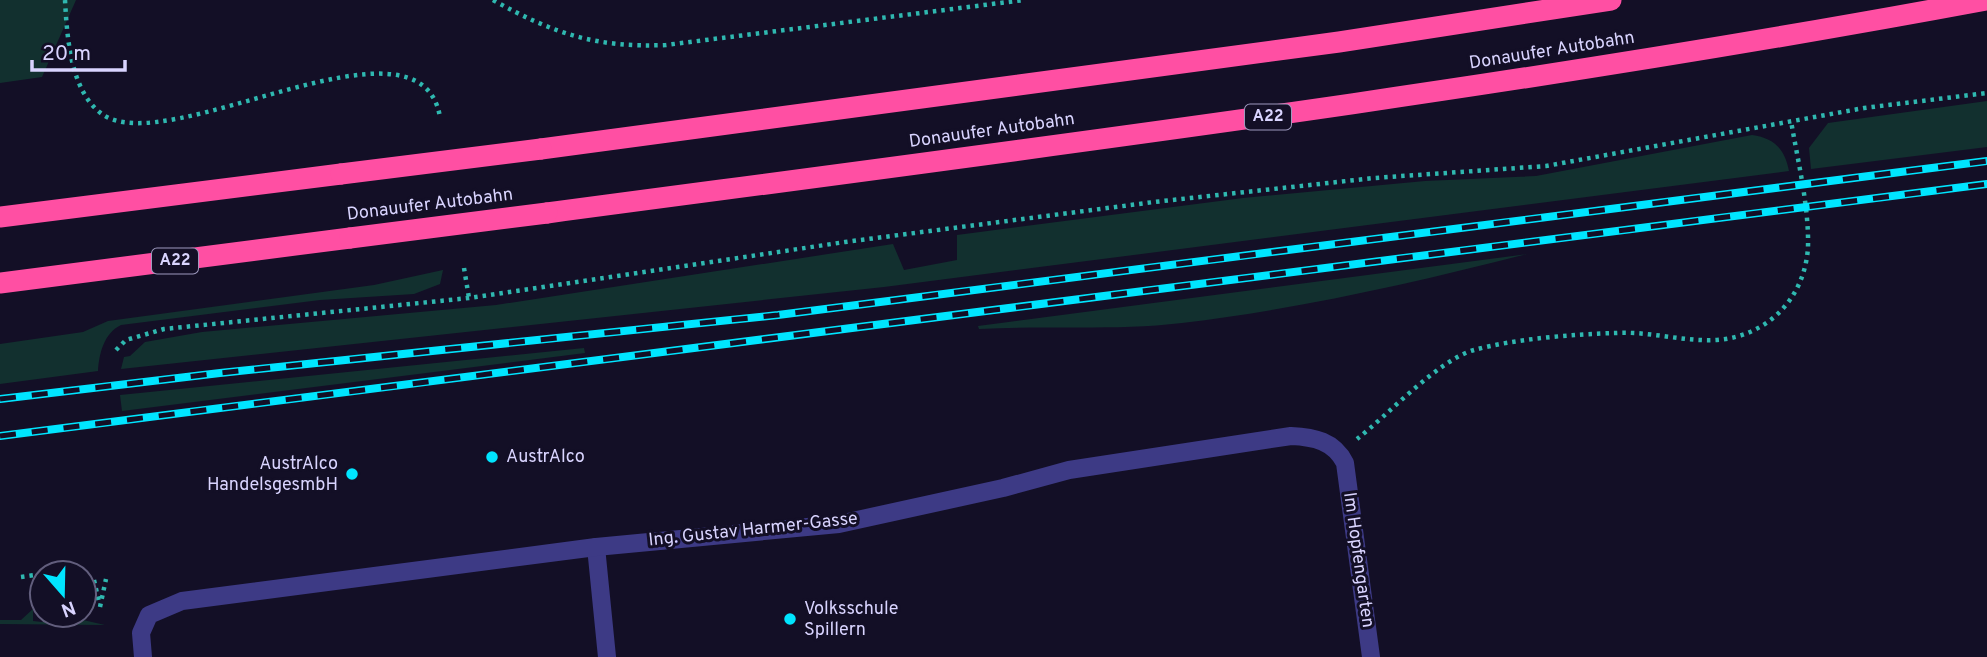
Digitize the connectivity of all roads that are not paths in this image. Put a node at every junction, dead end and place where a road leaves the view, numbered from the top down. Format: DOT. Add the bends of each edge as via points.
graph roads {
  1 [pos="1611,0"];
  2 [pos="1986,0"];
  3 [pos="0,217"];
  4 [pos="0,283"];
  5 [pos="1343,458"];
  6 [pos="596,547"];
  7 [pos="144,657"];
  8 [pos="607,657"];
  9 [pos="1371,657"];
  1 -- 3 [label="highway, bridge" via="1325,44"];
  2 -- 4 [label="highway, Donauufer Autobahn / A22, bridge" via="1763,41 1346,107"];
  5 -- 6 [label="street, Ing. Gustav Harmer-Gasse" via="1329,444 1291,436 1069,470 839,524"];
  5 -- 9 [label="street, Im Hopfengarten"];
  6 -- 7 [label="street, Ing. Gustav Harmer-Gasse" via="182,601 149,615 141,634"];
  6 -- 8 [label="street"];
}
